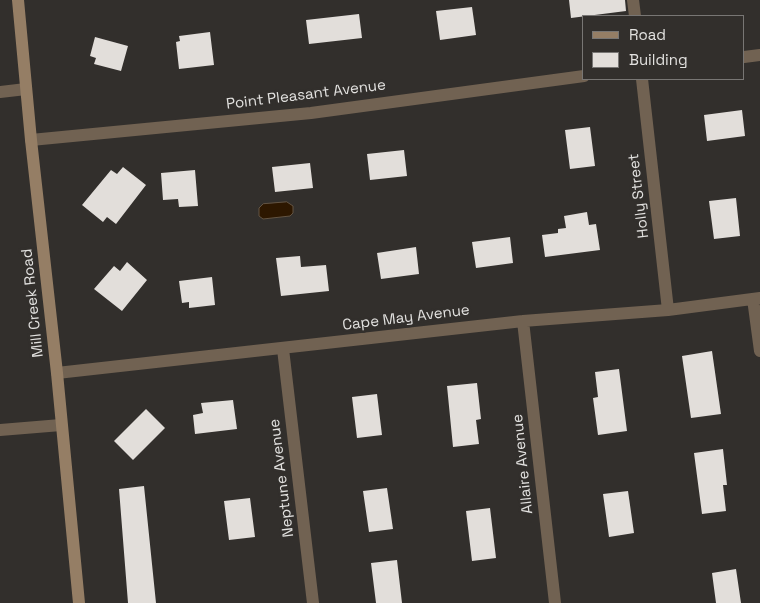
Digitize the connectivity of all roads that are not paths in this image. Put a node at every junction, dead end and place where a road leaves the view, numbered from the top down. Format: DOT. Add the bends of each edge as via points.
graph roads {
  1 [pos="18,0"];
  2 [pos="633,0"];
  3 [pos="635,15"];
  4 [pos="760,55"];
  5 [pos="745,57"];
  6 [pos="582,76"];
  7 [pos="642,80"];
  8 [pos="26,89"];
  9 [pos="0,92"];
  10 [pos="31,140"];
  11 [pos="757,298"];
  12 [pos="668,310"];
  13 [pos="523,321"];
  14 [pos="283,349"];
  15 [pos="760,351"];
  16 [pos="57,373"];
  17 [pos="61,425"];
  18 [pos="0,430"];
  19 [pos="79,603"];
  20 [pos="313,603"];
  21 [pos="555,603"];
  1 -- 8 [label="street, Mill Creek Road"];
  2 -- 3 [label="street"];
  4 -- 5 [label="street"];
  6 -- 10 [label="street, Point Pleasant Avenue" via="311,113"];
  7 -- 12 [label="street, Holly Street"];
  8 -- 9 [label="street"];
  8 -- 10 [label="street, Mill Creek Road"];
  10 -- 16 [label="street, Mill Creek Road"];
  11 -- 12 [label="street, Cape May Avenue"];
  11 -- 15 [label="street"];
  12 -- 13 [label="street, Cape May Avenue"];
  13 -- 14 [label="street, Cape May Avenue"];
  13 -- 21 [label="street, Allaire Avenue"];
  14 -- 16 [label="street, Cape May Avenue"];
  14 -- 20 [label="street, Neptune Avenue"];
  16 -- 17 [label="street, Mill Creek Road"];
  17 -- 18 [label="street"];
  17 -- 19 [label="street, Mill Creek Road"];
}
